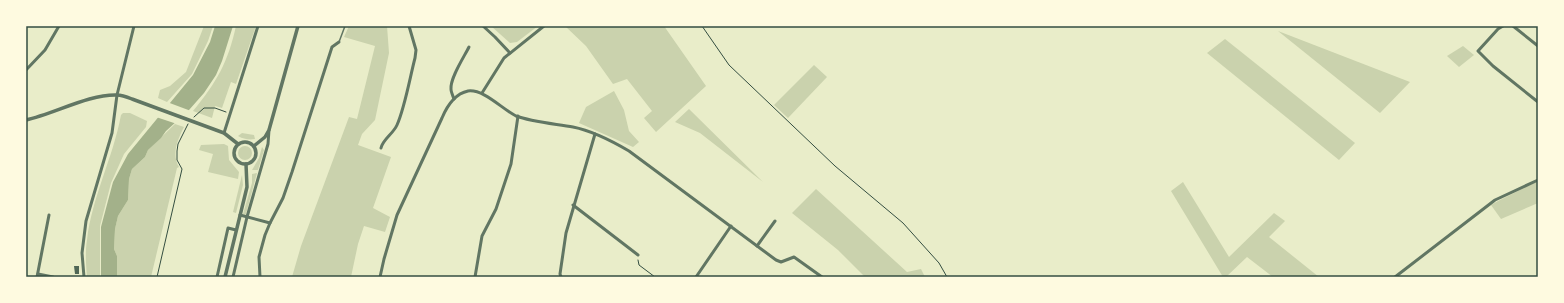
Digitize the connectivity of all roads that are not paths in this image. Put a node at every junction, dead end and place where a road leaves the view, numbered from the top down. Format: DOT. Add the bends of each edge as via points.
graph roads {
  1 [pos="58,26"];
  2 [pos="134,26"];
  3 [pos="258,26"];
  4 [pos="298,26"];
  5 [pos="345,26"];
  6 [pos="409,26"];
  7 [pos="483,26"];
  8 [pos="544,26"];
  9 [pos="1502,26"];
  10 [pos="1514,26"];
  11 [pos="340,42"];
  12 [pos="1538,46"];
  13 [pos="469,47"];
  14 [pos="510,53"];
  15 [pos="26,70"];
  16 [pos="482,93"];
  17 [pos="117,95"];
  18 [pos="454,99"];
  19 [pos="1538,102"];
  20 [pos="518,116"];
  21 [pos="26,120"];
  22 [pos="269,130"];
  23 [pos="224,133"];
  24 [pos="595,134"];
  25 [pos="238,144"];
  26 [pos="254,146"];
  27 [pos="381,148"];
  28 [pos="246,164"];
  29 [pos="1538,180"];
  30 [pos="573,205"];
  31 [pos="49,215"];
  32 [pos="240,215"];
  33 [pos="247,217"];
  34 [pos="775,221"];
  35 [pos="270,223"];
  36 [pos="731,226"];
  37 [pos="236,230"];
  38 [pos="757,246"];
  39 [pos="638,255"];
  40 [pos="37,275"];
  41 [pos="53,277"];
  42 [pos="84,277"];
  43 [pos="217,277"];
  44 [pos="225,277"];
  45 [pos="233,277"];
  46 [pos="260,277"];
  47 [pos="380,277"];
  48 [pos="475,277"];
  49 [pos="561,277"];
  50 [pos="696,277"];
  51 [pos="822,277"];
  52 [pos="1395,277"];
  1 -- 15 [label="street" via="45,50"];
  2 -- 17 [label="street"];
  3 -- 23 [label="street"];
  4 -- 22 [label="street"];
  5 -- 11 [label="lane"];
  6 -- 27 [label="street" via="416,50 415,58 398,124"];
  7 -- 14 [label="street"];
  8 -- 14 [label="street"];
  9 -- 19 [label="street" via="1478,51"];
  10 -- 12 [label="street"];
  11 -- 35 [label="street" via="332,47 283,198"];
  13 -- 18 [label="street" via="451,88"];
  14 -- 16 [label="street" via="501,62"];
  16 -- 18 [label="street" via="463,93"];
  16 -- 20 [label="street"];
  17 -- 21 [label="street" via="95,98"];
  17 -- 23 [label="street"];
  17 -- 42 [label="street" via="112,133 86,221 83,244"];
  18 -- 47 [label="street" via="445,111 404,199 390,235"];
  20 -- 24 [label="street" via="575,127"];
  20 -- 48 [label="street" via="511,164 496,209 482,236"];
  22 -- 26 [label="street" via="266,137"];
  22 -- 33 [label="street" via="268,144"];
  23 -- 25 [label="street"];
  24 -- 30 [label="street"];
  24 -- 36 [label="street" via="629,151"];
  25 -- 26 [label="street" via="248,142"];
  25 -- 28 [label="street" via="234,151 235,158"];
  26 -- 28 [label="street" via="255,157"];
  28 -- 32 [label="street" via="247,187"];
  29 -- 52 [label="street" via="1495,200"];
  30 -- 39 [label="street"];
  30 -- 49 [label="street" via="566,233"];
  31 -- 40 [label="street"];
  32 -- 33 [label="street"];
  32 -- 37 [label="street"];
  33 -- 35 [label="street"];
  33 -- 45 [label="street"];
  34 -- 38 [label="street"];
  35 -- 46 [label="street" via="259,257"];
  36 -- 38 [label="street"];
  36 -- 50 [label="street"];
  37 -- 43 [label="street" via="228,228"];
  37 -- 44 [label="street"];
  38 -- 51 [label="street" via="781,262 794,257"];
  40 -- 41 [label="street"];
}
